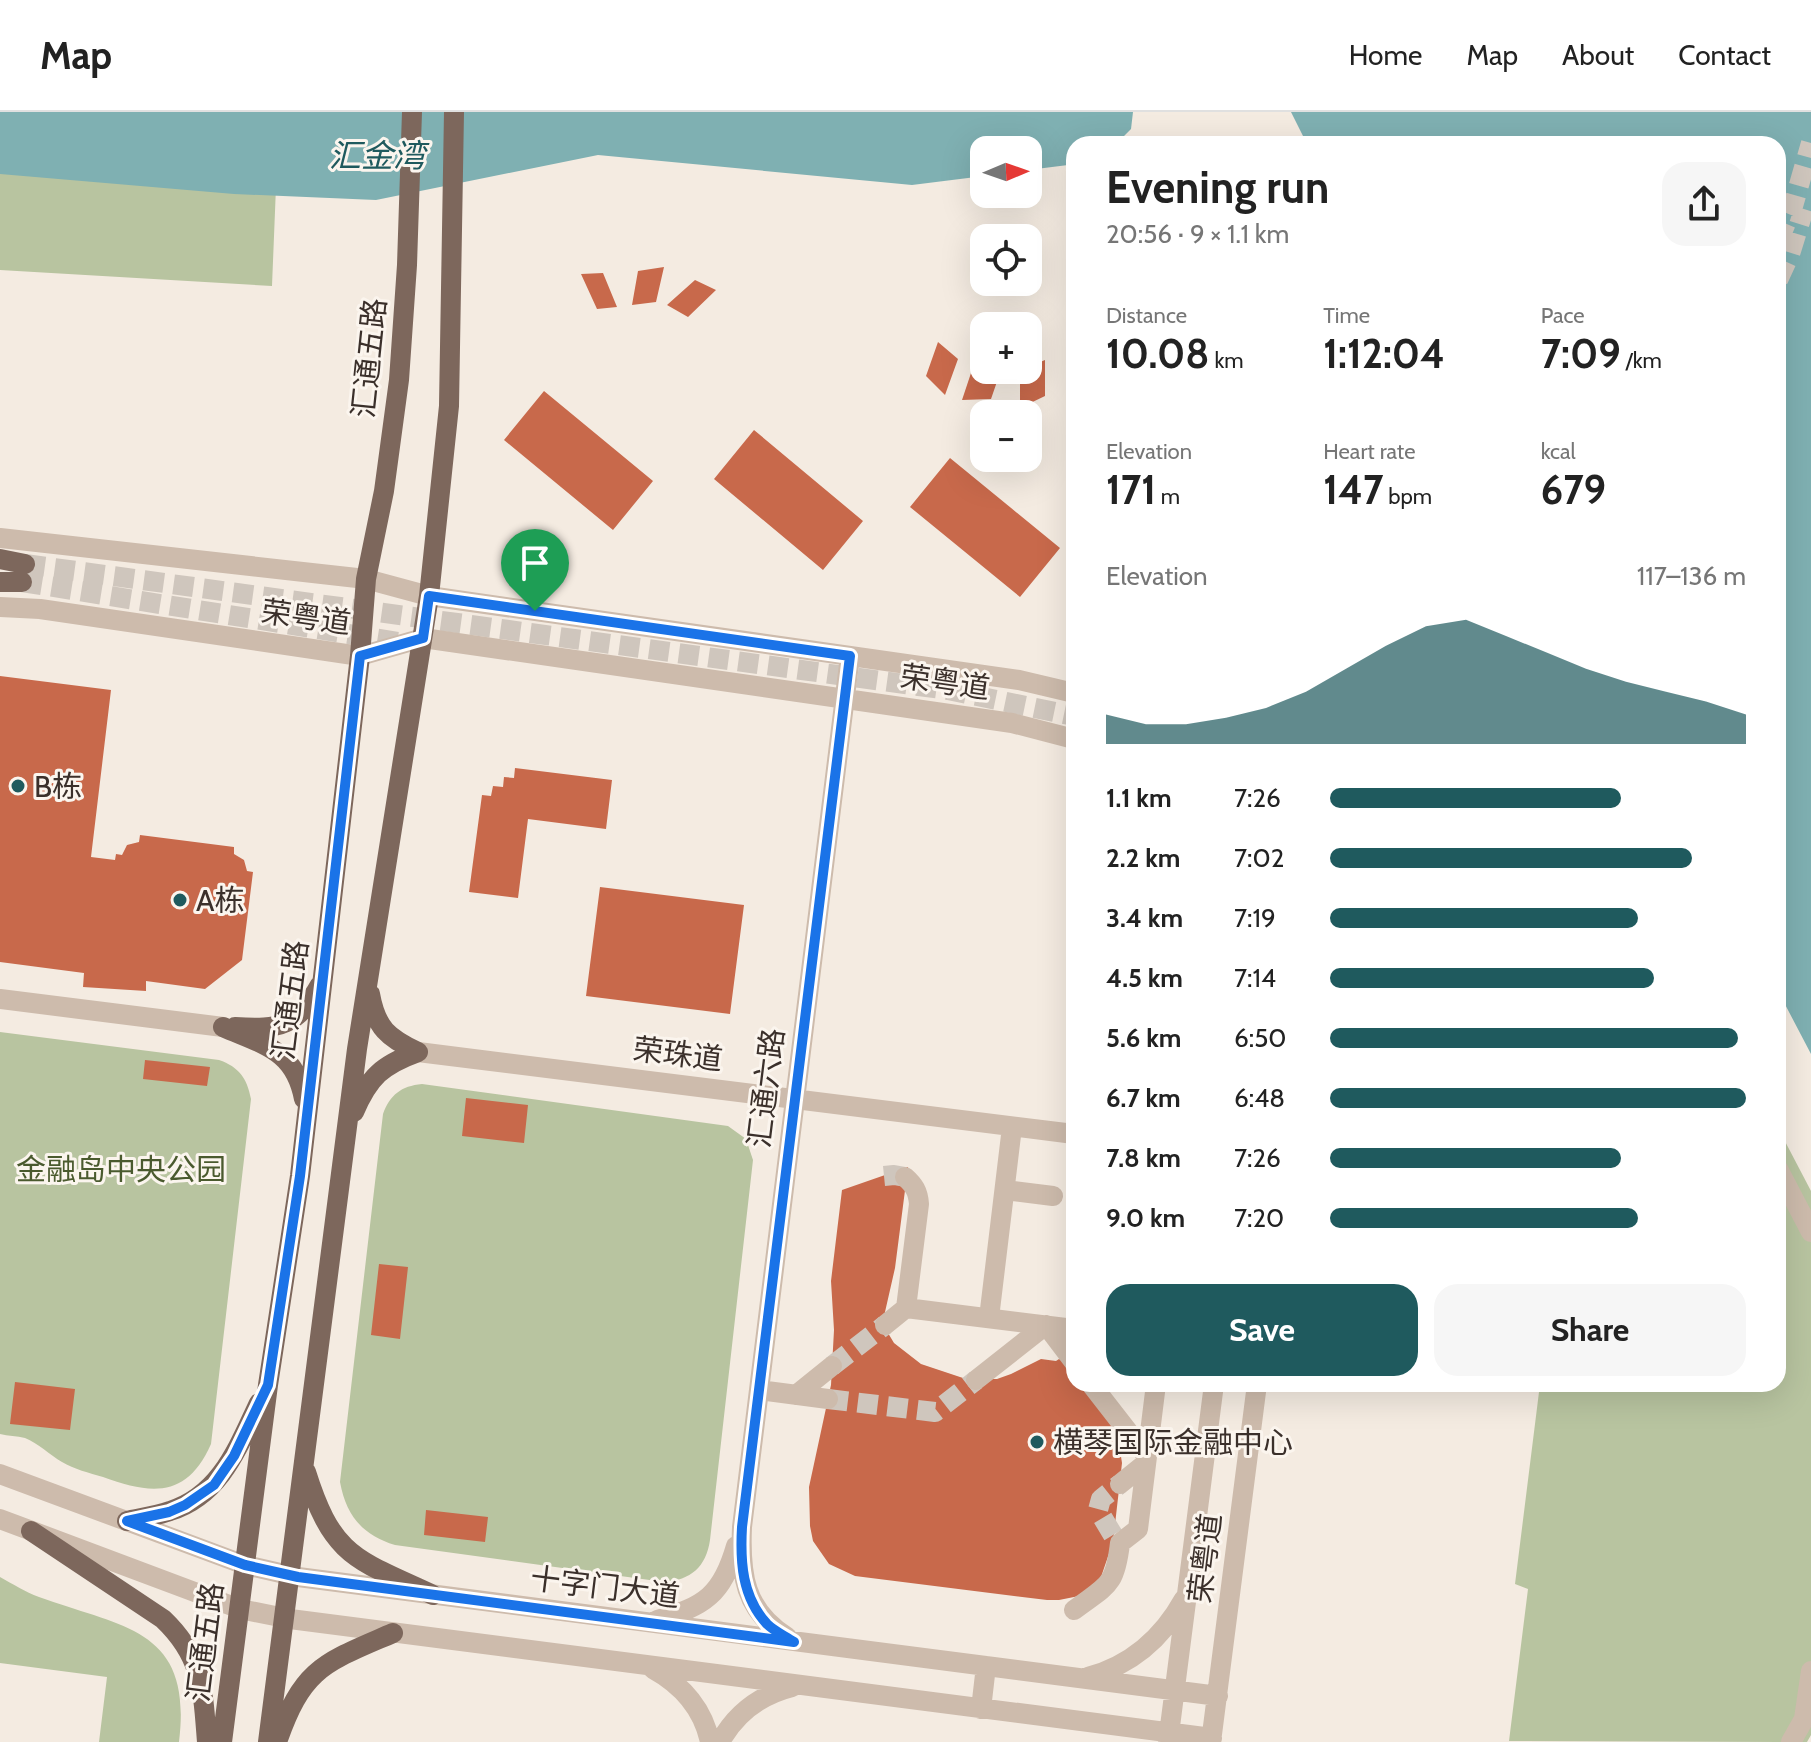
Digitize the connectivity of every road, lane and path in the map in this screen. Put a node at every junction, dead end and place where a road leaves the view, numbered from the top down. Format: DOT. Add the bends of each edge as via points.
graph roads {
  1 [pos="412,112"];
  2 [pos="454,112"];
  3 [pos="0,538"];
  4 [pos="0,559"];
  5 [pos="366,579"];
  6 [pos="0,582"];
  7 [pos="429,596"];
  8 [pos="0,607"];
  9 [pos="423,638"];
  10 [pos="360,656"];
  11 [pos="850,656"];
  12 [pos="1066,691"];
  13 [pos="845,698"];
  14 [pos="1066,737"];
  15 [pos="324,978"];
  16 [pos="369,983"];
  17 [pos="0,999"];
  18 [pos="223,1027"];
  19 [pos="418,1052"];
  20 [pos="795,1099"];
  21 [pos="306,1116"];
  22 [pos="1012,1127"];
  23 [pos="347,1131"];
  24 [pos="1066,1133"];
  25 [pos="905,1177"];
  26 [pos="1786,1184"];
  27 [pos="1005,1190"];
  28 [pos="1053,1196"];
  29 [pos="1811,1232"];
  30 [pos="906,1308"];
  31 [pos="989,1318"];
  32 [pos="885,1325"];
  33 [pos="1046,1325"];
  34 [pos="1066,1328"];
  35 [pos="1066,1351"];
  36 [pos="832,1366"];
  37 [pos="976,1380"];
  38 [pos="268,1385"];
  39 [pos="759,1390"];
  40 [pos="1097,1392"];
  41 [pos="1155,1392"];
  42 [pos="1213,1392"];
  43 [pos="1256,1392"];
  44 [pos="796,1395"];
  45 [pos="828,1399"];
  46 [pos="1147,1459"];
  47 [pos="303,1464"];
  48 [pos="0,1474"];
  49 [pos="1120,1484"];
  50 [pos="0,1519"];
  51 [pos="127,1521"];
  52 [pos="742,1527"];
  53 [pos="31,1531"];
  54 [pos="245,1565"];
  55 [pos="289,1575"];
  56 [pos="1188,1592"];
  57 [pos="433,1595"];
  58 [pos="240,1609"];
  59 [pos="1074,1610"];
  60 [pos="284,1618"];
  61 [pos="647,1623"];
  62 [pos="393,1633"];
  63 [pos="794,1642"];
  64 [pos="647,1666"];
  65 [pos="986,1666"];
  66 [pos="1811,1671"];
  67 [pos="1080,1679"];
  68 [pos="799,1685"];
  69 [pos="1176,1691"];
  70 [pos="1218,1696"];
  71 [pos="981,1709"];
  72 [pos="1074,1721"];
  73 [pos="1169,1737"];
  74 [pos="1212,1740"];
  75 [pos="207,1742"];
  76 [pos="222,1742"];
  77 [pos="268,1742"];
  78 [pos="277,1742"];
  79 [pos="710,1742"];
  80 [pos="720,1742"];
  81 [pos="1108,1742"];
  82 [pos="1791,1742"];
  1 -- 5 [label="main road, 汇通五路" via="399,380"];
  2 -- 7 [label="main road" via="449,406"];
  3 -- 5 [label="street, 荣粤道"];
  4 -- 6 [label="main road" via="23,573"];
  5 -- 7 [label="street, 荣粤道"];
  5 -- 10 [label="main road, 汇通五路"];
  7 -- 9 [label="main road"];
  7 -- 11 [label="street, 荣粤道"];
  8 -- 10 [label="street, 荣粤道"];
  9 -- 10 [label="street, 荣粤道"];
  9 -- 13 [label="street, 荣粤道"];
  9 -- 16 [label="main road"];
  10 -- 15 [label="main road, 汇通五路"];
  11 -- 12 [label="street, 荣粤道"];
  11 -- 13 [label="street, 汇通六路"];
  13 -- 14 [label="street, 荣粤道" via="1012,723"];
  13 -- 20 [label="street, 汇通六路"];
  15 -- 18 [label="main road" via="298,1015 272,1029"];
  15 -- 21 [label="main road, 汇通五路"];
  16 -- 19 [label="main road" via="379,1023 391,1039"];
  16 -- 23 [label="main road"];
  17 -- 18 [label="street"];
  18 -- 21 [label="main road" via="287,1059 297,1074"];
  19 -- 20 [label="street, 荣珠道"];
  19 -- 23 [label="main road" via="376,1074"];
  20 -- 22 [label="street, 荣珠道"];
  20 -- 39 [label="street, 汇通六路"];
  21 -- 38 [label="main road, 汇通五路"];
  22 -- 24 [label="street, 荣珠道"];
  22 -- 27 [label="street"];
  23 -- 47 [label="main road"];
  25 -- 30 [label="street" via="919,1204"];
  26 -- 29 [label="street"];
  27 -- 28 [label="street"];
  27 -- 31 [label="street"];
  30 -- 31 [label="street"];
  30 -- 32 [label="street"];
  31 -- 33 [label="street"];
  33 -- 34 [label="street"];
  33 -- 35 [label="street"];
  33 -- 37 [label="street"];
  36 -- 44 [label="street"];
  38 -- 51 [label="main road" via="214,1485 169,1512"];
  38 -- 54 [label="main road, 汇通五路"];
  39 -- 44 [label="street"];
  39 -- 52 [label="street, 汇通六路"];
  40 -- 46 [label="street"];
  41 -- 46 [label="street"];
  42 -- 56 [label="street, 荣粤道"];
  43 -- 70 [label="street, 荣粤道"];
  44 -- 45 [label="street"];
  46 -- 49 [label="street"];
  46 -- 59 [label="street" via="1138,1529 1117,1539 1112,1580"];
  47 -- 55 [label="main road"];
  47 -- 57 [label="main road" via="318,1510 337,1541 364,1563"];
  48 -- 51 [label="street, 十字门大道"];
  50 -- 53 [label="street"];
  51 -- 54 [label="street, 十字门大道"];
  52 -- 61 [label="street, 汇通六路" via="729,1573 714,1591 693,1610"];
  52 -- 63 [label="street, 汇通六路" via="740,1564 752,1603 768,1626"];
  53 -- 58 [label="street"];
  53 -- 75 [label="main road" via="176,1632 201,1679"];
  54 -- 55 [label="street, 十字门大道"];
  54 -- 58 [label="main road, 汇通五路"];
  55 -- 57 [label="street, 十字门大道"];
  55 -- 60 [label="main road"];
  56 -- 67 [label="street" via="1149,1645 1117,1667"];
  56 -- 69 [label="street, 荣粤道"];
  57 -- 61 [label="street, 十字门大道"];
  58 -- 60 [label="street"];
  58 -- 76 [label="main road, 汇通五路"];
  60 -- 62 [label="street"];
  60 -- 77 [label="main road"];
  61 -- 63 [label="street, 十字门大道"];
  62 -- 64 [label="street"];
  62 -- 78 [label="main road" via="336,1658 308,1679 288,1709"];
  63 -- 65 [label="street, 十字门大道"];
  64 -- 68 [label="street"];
  64 -- 79 [label="street" via="687,1694"];
  65 -- 67 [label="street, 十字门大道"];
  65 -- 71 [label="street"];
  66 -- 82 [label="street" via="1804,1719"];
  67 -- 69 [label="street, 十字门大道"];
  68 -- 71 [label="street"];
  68 -- 80 [label="street" via="754,1703"];
  69 -- 70 [label="street, 十字门大道"];
  69 -- 73 [label="street, 荣粤道"];
  70 -- 74 [label="street, 荣粤道"];
  71 -- 72 [label="street"];
  72 -- 73 [label="street"];
  72 -- 81 [label="street"];
  73 -- 74 [label="street"];
}
